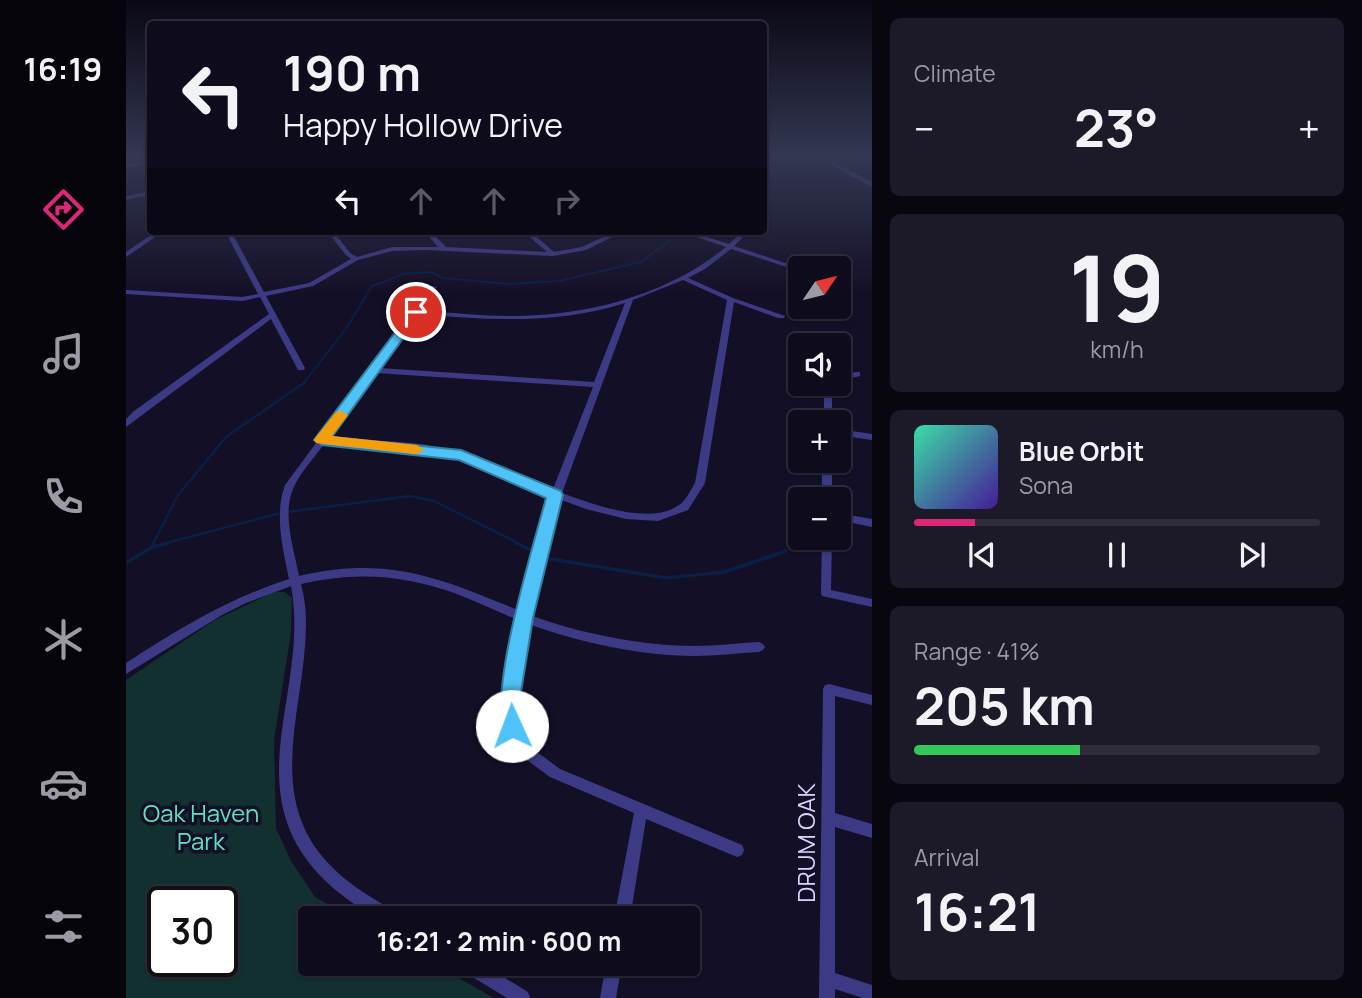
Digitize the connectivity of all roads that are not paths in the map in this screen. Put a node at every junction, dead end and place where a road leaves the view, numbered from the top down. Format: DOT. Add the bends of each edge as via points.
graph roads {
  1 [pos="155,235"];
  2 [pos="230,235"];
  3 [pos="333,235"];
  4 [pos="431,235"];
  5 [pos="531,235"];
  6 [pos="613,235"];
  7 [pos="695,235"];
  8 [pos="741,235"];
  9 [pos="729,246"];
  10 [pos="444,249"];
  11 [pos="553,254"];
  12 [pos="126,255"];
  13 [pos="356,259"];
  14 [pos="788,266"];
  15 [pos="686,279"];
  16 [pos="434,287"];
  17 [pos="126,292"];
  18 [pos="262,295"];
  19 [pos="630,299"];
  20 [pos="731,299"];
  21 [pos="416,312"];
  22 [pos="272,315"];
  23 [pos="781,316"];
  24 [pos="301,368"];
  25 [pos="373,370"];
  26 [pos="857,374"];
  27 [pos="851,376"];
  28 [pos="596,385"];
  29 [pos="126,424"];
  30 [pos="851,434"];
  31 [pos="872,437"];
  32 [pos="322,440"];
  33 [pos="555,495"];
  34 [pos="851,519"];
  35 [pos="872,523"];
  36 [pos="827,550"];
  37 [pos="296,582"];
  38 [pos="872,603"];
  39 [pos="524,618"];
  40 [pos="759,647"];
  41 [pos="126,669"];
  42 [pos="872,700"];
  43 [pos="641,810"];
  44 [pos="828,818"];
  45 [pos="872,831"];
  46 [pos="737,850"];
  47 [pos="373,906"];
  48 [pos="624,906"];
  49 [pos="486,976"];
  50 [pos="612,976"];
  51 [pos="827,978"];
  52 [pos="872,993"];
  53 [pos="522,998"];
  54 [pos="608,998"];
  55 [pos="827,998"];
  1 -- 12 [label="street"];
  2 -- 18 [label="street"];
  3 -- 13 [label="street"];
  4 -- 10 [label="street"];
  5 -- 11 [label="street"];
  6 -- 11 [label="street" via="584,249"];
  7 -- 9 [label="street"];
  8 -- 9 [label="street"];
  9 -- 14 [label="street"];
  9 -- 15 [label="street"];
  10 -- 11 [label="street"];
  10 -- 13 [label="street" via="399,248"];
  13 -- 18 [label="street" via="318,283"];
  15 -- 19 [label="street"];
  15 -- 20 [label="street"];
  16 -- 21 [label="street"];
  17 -- 18 [label="street" via="235,299"];
  18 -- 22 [label="street"];
  19 -- 21 [label="street" via="527,318"];
  19 -- 28 [label="street"];
  20 -- 23 [label="street"];
  20 -- 33 [label="street" via="700,483 691,503 673,514 629,516"];
  21 -- 25 [label="street"];
  22 -- 24 [label="street"];
  22 -- 29 [label="street"];
  25 -- 28 [label="street"];
  25 -- 32 [label="street"];
  26 -- 27 [label="street"];
  28 -- 33 [label="street"];
  30 -- 31 [label="street"];
  32 -- 33 [label="street" via="461,455"];
  32 -- 37 [label="street" via="283,502"];
  33 -- 39 [label="street"];
  34 -- 35 [label="street"];
  36 -- 38 [label="street" via="826,593"];
  37 -- 39 [label="street" via="347,572 395,574 441,584"];
  37 -- 41 [label="street" via="217,611"];
  37 -- 47 [label="street" via="299,656 284,759 290,812 306,846 330,876"];
  39 -- 40 [label="street" via="669,649"];
  39 -- 43 [label="street" via="510,705 519,740 540,764 555,773"];
  42 -- 44 [label="street, DRUM OAK" via="829,689"];
  43 -- 46 [label="street"];
  43 -- 48 [label="street"];
  44 -- 45 [label="street"];
  44 -- 51 [label="street, DRUM OAK"];
  49 -- 53 [label="street"];
  50 -- 54 [label="street"];
  51 -- 52 [label="street"];
  51 -- 55 [label="street, DRUM OAK"];
}
